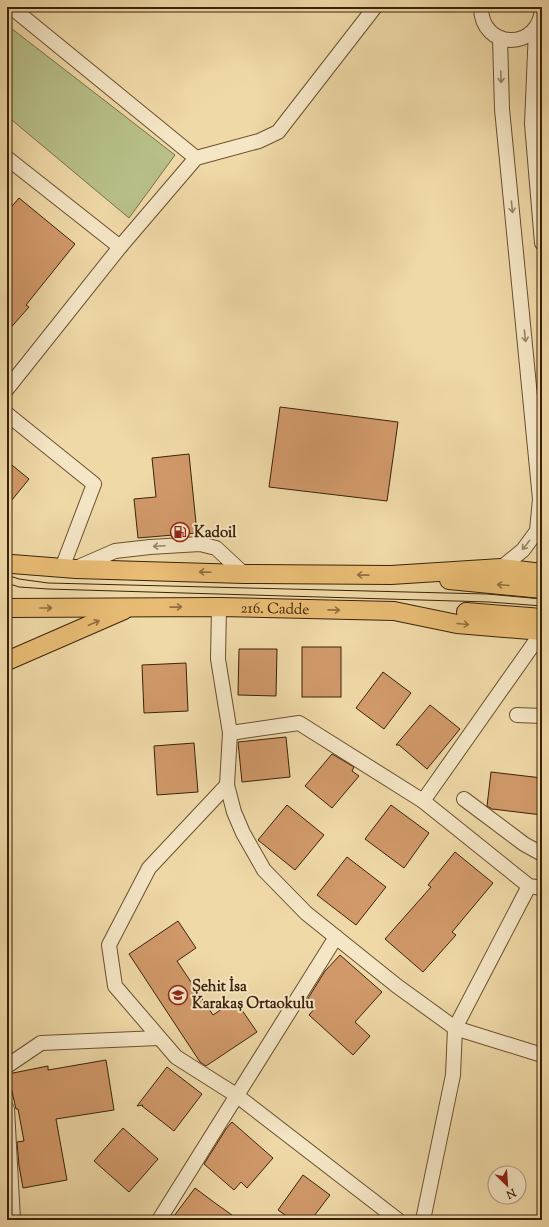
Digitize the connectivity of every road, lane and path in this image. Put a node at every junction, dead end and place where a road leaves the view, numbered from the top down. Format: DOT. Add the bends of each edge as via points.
graph roads {
  1 [pos="11,7"];
  2 [pos="375,7"];
  3 [pos="542,7"];
  4 [pos="479,9"];
  5 [pos="539,25"];
  6 [pos="500,38"];
  7 [pos="7,158"];
  8 [pos="196,158"];
  9 [pos="542,243"];
  10 [pos="120,248"];
  11 [pos="7,389"];
  12 [pos="7,414"];
  13 [pos="539,535"];
  14 [pos="9,566"];
  15 [pos="69,568"];
  16 [pos="501,568"];
  17 [pos="542,573"];
  18 [pos="244,574"];
  19 [pos="391,575"];
  20 [pos="542,589"];
  21 [pos="219,607"];
  22 [pos="7,608"];
  23 [pos="129,608"];
  24 [pos="394,611"];
  25 [pos="542,618"];
  26 [pos="542,632"];
  27 [pos="7,661"];
  28 [pos="517,715"];
  29 [pos="542,716"];
  30 [pos="230,733"];
  31 [pos="227,785"];
  32 [pos="464,799"];
  33 [pos="423,801"];
  34 [pos="542,854"];
  35 [pos="536,887"];
  36 [pos="336,937"];
  37 [pos="455,1028"];
  38 [pos="159,1038"];
  39 [pos="542,1055"];
  40 [pos="7,1066"];
  41 [pos="236,1095"];
  42 [pos="7,1109"];
  43 [pos="13,1220"];
  44 [pos="160,1220"];
  45 [pos="398,1220"];
  46 [pos="423,1220"];
  1 -- 8 [label="street"];
  2 -- 8 [label="street" via="278,132 259,141"];
  3 -- 5 [label="street"];
  4 -- 6 [label="street" via="487,29"];
  5 -- 6 [label="street" via="530,35 515,40"];
  5 -- 9 [label="street" via="532,124"];
  6 -- 13 [label="street, one-way" via="502,109 540,499"];
  7 -- 10 [label="street"];
  8 -- 10 [label="street"];
  10 -- 11 [label="street"];
  12 -- 15 [label="street" via="94,484"];
  13 -- 16 [label="street, one-way"];
  14 -- 15 [label="main road"];
  18 -- 15 [label="main road, one-way"];
  18 -- 15 [label="street, one-way" via="216,548 200,544 114,551"];
  16 -- 17 [label="main road"];
  16 -- 19 [label="main road"];
  19 -- 18 [label="main road, one-way"];
  20 -- 19 [label="main road, one-way"];
  23 -- 21 [label="main road, 216. Cadde, one-way"];
  21 -- 24 [label="main road, 216. Cadde, one-way"];
  21 -- 30 [label="street" via="218,659"];
  22 -- 23 [label="main road, 216. Cadde, one-way"];
  27 -- 23 [label="main road, one-way"];
  24 -- 25 [label="main road" via="448,611"];
  24 -- 26 [label="main road, 216. Cadde, one-way" via="457,624"];
  26 -- 33 [label="street"];
  28 -- 29 [label="street"];
  30 -- 31 [label="street"];
  30 -- 33 [label="street" via="300,723"];
  31 -- 36 [label="street" via="243,833 264,870 306,913"];
  31 -- 38 [label="street" via="149,868 109,945 116,986"];
  32 -- 34 [label="street" via="524,844"];
  33 -- 35 [label="street"];
  35 -- 37 [label="street"];
  36 -- 37 [label="street"];
  36 -- 41 [label="street"];
  37 -- 39 [label="street"];
  37 -- 46 [label="street" via="452,1075"];
  38 -- 40 [label="street" via="41,1044"];
  38 -- 41 [label="street" via="176,1057"];
  41 -- 44 [label="street"];
  41 -- 45 [label="street"];
  42 -- 43 [label="street"];
}
